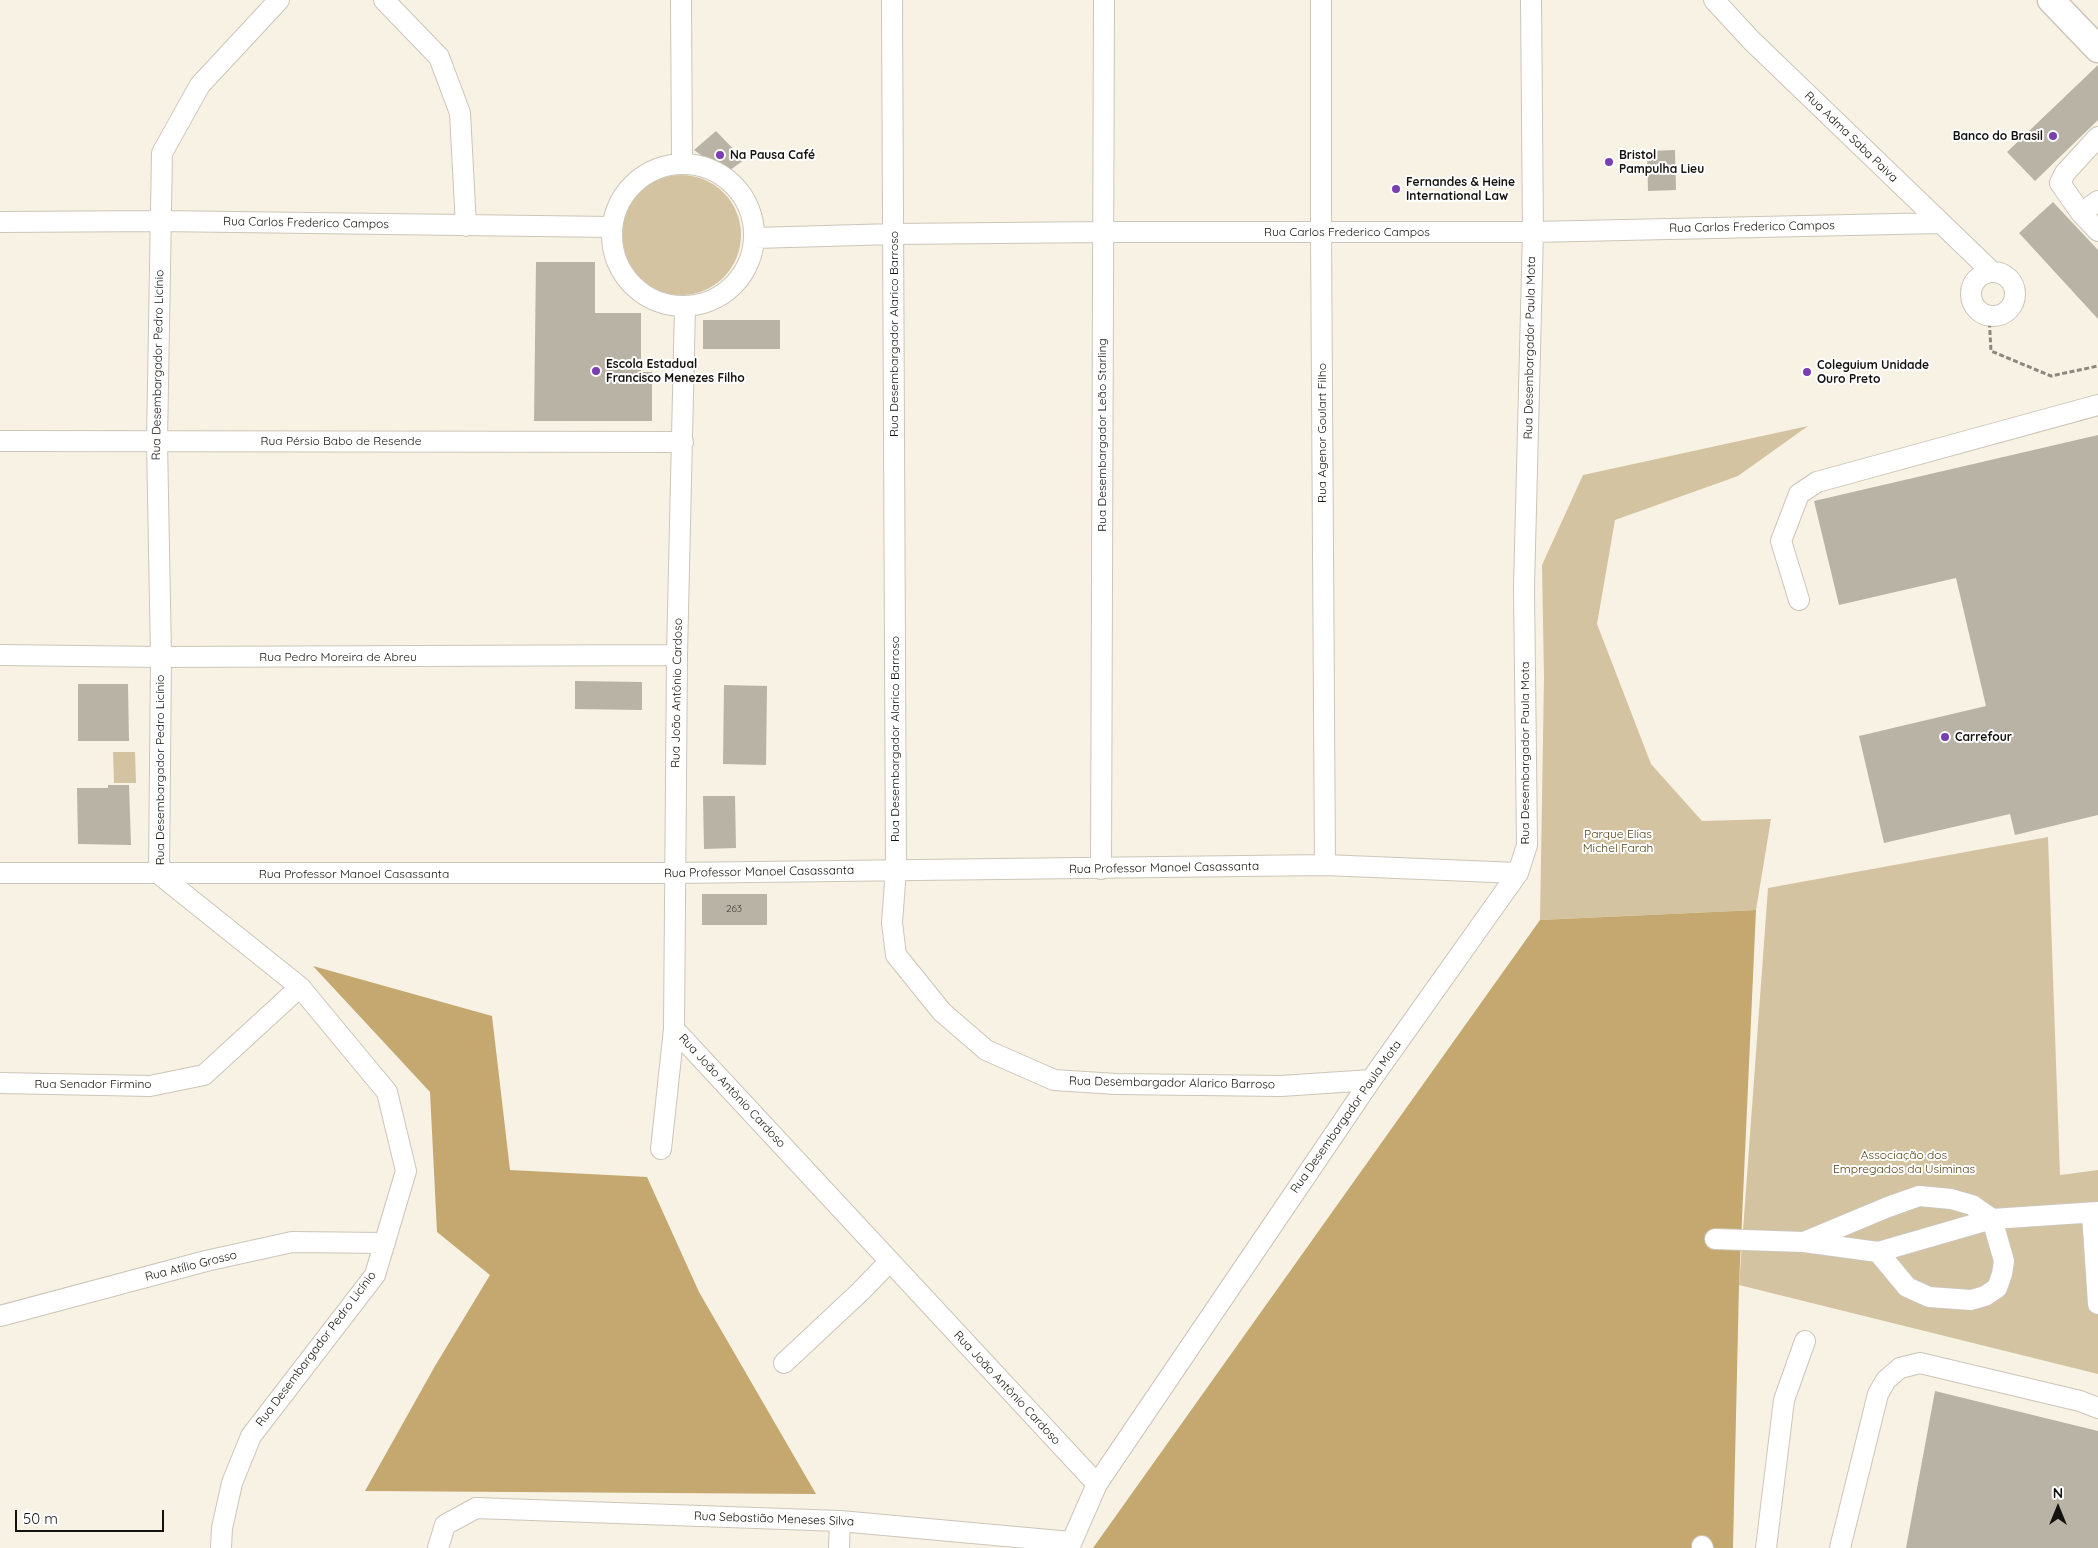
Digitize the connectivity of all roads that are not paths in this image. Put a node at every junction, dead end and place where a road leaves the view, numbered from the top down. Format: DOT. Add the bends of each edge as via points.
graph roads {
  1 [pos="279,0"];
  2 [pos="384,0"];
  3 [pos="681,0"];
  4 [pos="892,0"];
  5 [pos="1104,0"];
  6 [pos="1321,0"];
  7 [pos="1531,0"];
  8 [pos="1714,0"];
  9 [pos="2050,0"];
  10 [pos="2098,49"];
  11 [pos="2098,137"];
  12 [pos="682,163"];
  13 [pos="2098,201"];
  14 [pos="2081,213"];
  15 [pos="160,221"];
  16 [pos="0,222"];
  17 [pos="1940,223"];
  18 [pos="466,226"];
  19 [pos="612,227"];
  20 [pos="2098,231"];
  21 [pos="1103,232"];
  22 [pos="1321,232"];
  23 [pos="1533,232"];
  24 [pos="894,234"];
  25 [pos="755,238"];
  26 [pos="1991,272"];
  27 [pos="685,306"];
  28 [pos="2098,405"];
  29 [pos="0,441"];
  30 [pos="156,441"];
  31 [pos="683,442"];
  32 [pos="1799,600"];
  33 [pos="0,655"];
  34 [pos="677,656"];
  35 [pos="161,657"];
  36 [pos="1325,865"];
  37 [pos="896,869"];
  38 [pos="1101,869"];
  39 [pos="0,873"];
  40 [pos="674,873"];
  41 [pos="1518,873"];
  42 [pos="159,874"];
  43 [pos="300,987"];
  44 [pos="674,1029"];
  45 [pos="1370,1080"];
  46 [pos="0,1083"];
  47 [pos="661,1149"];
  48 [pos="2095,1213"];
  49 [pos="1992,1219"];
  50 [pos="1715,1239"];
  51 [pos="1804,1242"];
  52 [pos="385,1243"];
  53 [pos="1878,1252"];
  54 [pos="890,1260"];
  55 [pos="2098,1304"];
  56 [pos="0,1316"];
  57 [pos="1805,1341"];
  58 [pos="784,1362"];
  59 [pos="2098,1408"];
  60 [pos="1097,1484"];
  61 [pos="840,1521"];
  62 [pos="1070,1545"];
  63 [pos="221,1548"];
  64 [pos="438,1548"];
  65 [pos="839,1548"];
  66 [pos="1766,1548"];
  67 [pos="1840,1548"];
  1 -- 15 [label="street, Rua Desembargador Pedro Licínio" via="200,85 162,153"];
  2 -- 18 [label="street" via="439,57 460,113"];
  3 -- 12 [label="street"];
  4 -- 24 [label="street, Rua Desembargador Alarico Barroso"];
  5 -- 21 [label="street, Rua Desembargador Leão Starling"];
  6 -- 22 [label="street, Rua Agenor Goulart Filho"];
  7 -- 23 [label="street, Rua Desembargador Paula Mota"];
  8 -- 17 [label="street, Rua Adma Saba Paiva"];
  9 -- 10 [label="main road"];
  11 -- 14 [label="street" via="2065,173 2060,183"];
  12 -- 19 [label="street" via="661,166 643,175 617,207"];
  12 -- 25 [label="street" via="705,166 726,177 743,194 753,215"];
  13 -- 14 [label="street"];
  14 -- 20 [label="street"];
  15 -- 16 [label="street, Rua Carlos Frederico Campos"];
  15 -- 18 [label="street, Rua Carlos Frederico Campos"];
  15 -- 30 [label="street, Rua Desembargador Pedro Licínio"];
  17 -- 23 [label="street, Rua Carlos Frederico Campos"];
  17 -- 26 [label="street, Rua Adma Saba Paiva"];
  18 -- 19 [label="street, Rua Carlos Frederico Campos"];
  19 -- 27 [label="street" via="613,251 623,274 639,292 661,303"];
  21 -- 22 [label="street, Rua Carlos Frederico Campos"];
  21 -- 24 [label="street, Rua Carlos Frederico Campos"];
  21 -- 38 [label="street, Rua Desembargador Leão Starling"];
  22 -- 23 [label="street, Rua Carlos Frederico Campos"];
  22 -- 36 [label="street, Rua Agenor Goulart Filho"];
  23 -- 41 [label="street, Rua Desembargador Paula Mota" via="1524,587 1527,845"];
  24 -- 25 [label="street, Rua Carlos Frederico Campos"];
  24 -- 37 [label="street, Rua Desembargador Alarico Barroso"];
  25 -- 27 [label="street" via="751,259 741,278 725,293 706,303"];
  26 -- 26 [label="street, Rua Adma Saba Paiva" via="1999,272 2011,280 2015,294 2010,308 2004,313 1989,315 1982,313 1973,303 1971,289 1978,277"];
  27 -- 31 [label="street, Rua João Antônio Cardoso"];
  28 -- 32 [label="street" via="1818,482 1805,490 1799,494 1781,541"];
  29 -- 30 [label="street, Rua Pérsio Babo de Resende"];
  30 -- 31 [label="street, Rua Pérsio Babo de Resende"];
  30 -- 35 [label="street, Rua Desembargador Pedro Licínio"];
  31 -- 34 [label="street, Rua João Antônio Cardoso"];
  33 -- 35 [label="street, Rua Pedro Moreira de Abreu"];
  34 -- 35 [label="street, Rua Pedro Moreira de Abreu"];
  34 -- 40 [label="street, Rua João Antônio Cardoso"];
  35 -- 42 [label="street, Rua Desembargador Pedro Licínio"];
  36 -- 38 [label="street, Rua Professor Manoel Casassanta"];
  36 -- 41 [label="street, Rua Professor Manoel Casassanta"];
  37 -- 38 [label="street, Rua Professor Manoel Casassanta"];
  37 -- 40 [label="street, Rua Professor Manoel Casassanta"];
  37 -- 45 [label="street, Rua Desembargador Alarico Barroso" via="892,923 896,955 942,1012 986,1050 1054,1080 1281,1086"];
  39 -- 42 [label="street, Rua Professor Manoel Casassanta"];
  40 -- 42 [label="street, Rua Professor Manoel Casassanta"];
  40 -- 44 [label="street, Rua João Antônio Cardoso"];
  41 -- 45 [label="street, Rua Desembargador Paula Mota"];
  42 -- 43 [label="street, Rua Desembargador Pedro Licínio"];
  43 -- 46 [label="street, Rua Senador Firmino" via="204,1075 150,1086"];
  43 -- 52 [label="street, Rua Desembargador Pedro Licínio" via="386,1092 406,1171"];
  44 -- 47 [label="street"];
  44 -- 54 [label="street, Rua João Antônio Cardoso"];
  45 -- 60 [label="street, Rua Desembargador Paula Mota"];
  48 -- 49 [label="street"];
  48 -- 55 [label="street"];
  49 -- 51 [label="street" via="1972,1205 1919,1196"];
  49 -- 53 [label="street"];
  49 -- 53 [label="street" via="2004,1260 1997,1288 1985,1296 1971,1300 1929,1297 1908,1286"];
  50 -- 51 [label="street"];
  51 -- 53 [label="street"];
  52 -- 56 [label="street, Rua Atílio Grosso" via="292,1242 206,1261"];
  52 -- 63 [label="street, Rua Desembargador Pedro Licínio" via="375,1275 252,1436 232,1483"];
  54 -- 58 [label="street" via="861,1292"];
  54 -- 60 [label="street, Rua João Antônio Cardoso"];
  57 -- 66 [label="street" via="1784,1400"];
  59 -- 67 [label="street" via="1920,1363 1900,1368 1886,1380 1878,1394"];
  60 -- 62 [label="street, Rua Desembargador Paula Mota"];
  61 -- 62 [label="street, Rua Sebastião Meneses Silva"];
  61 -- 64 [label="street, Rua Sebastião Meneses Silva" via="476,1508 445,1525"];
  61 -- 65 [label="street"];
}
